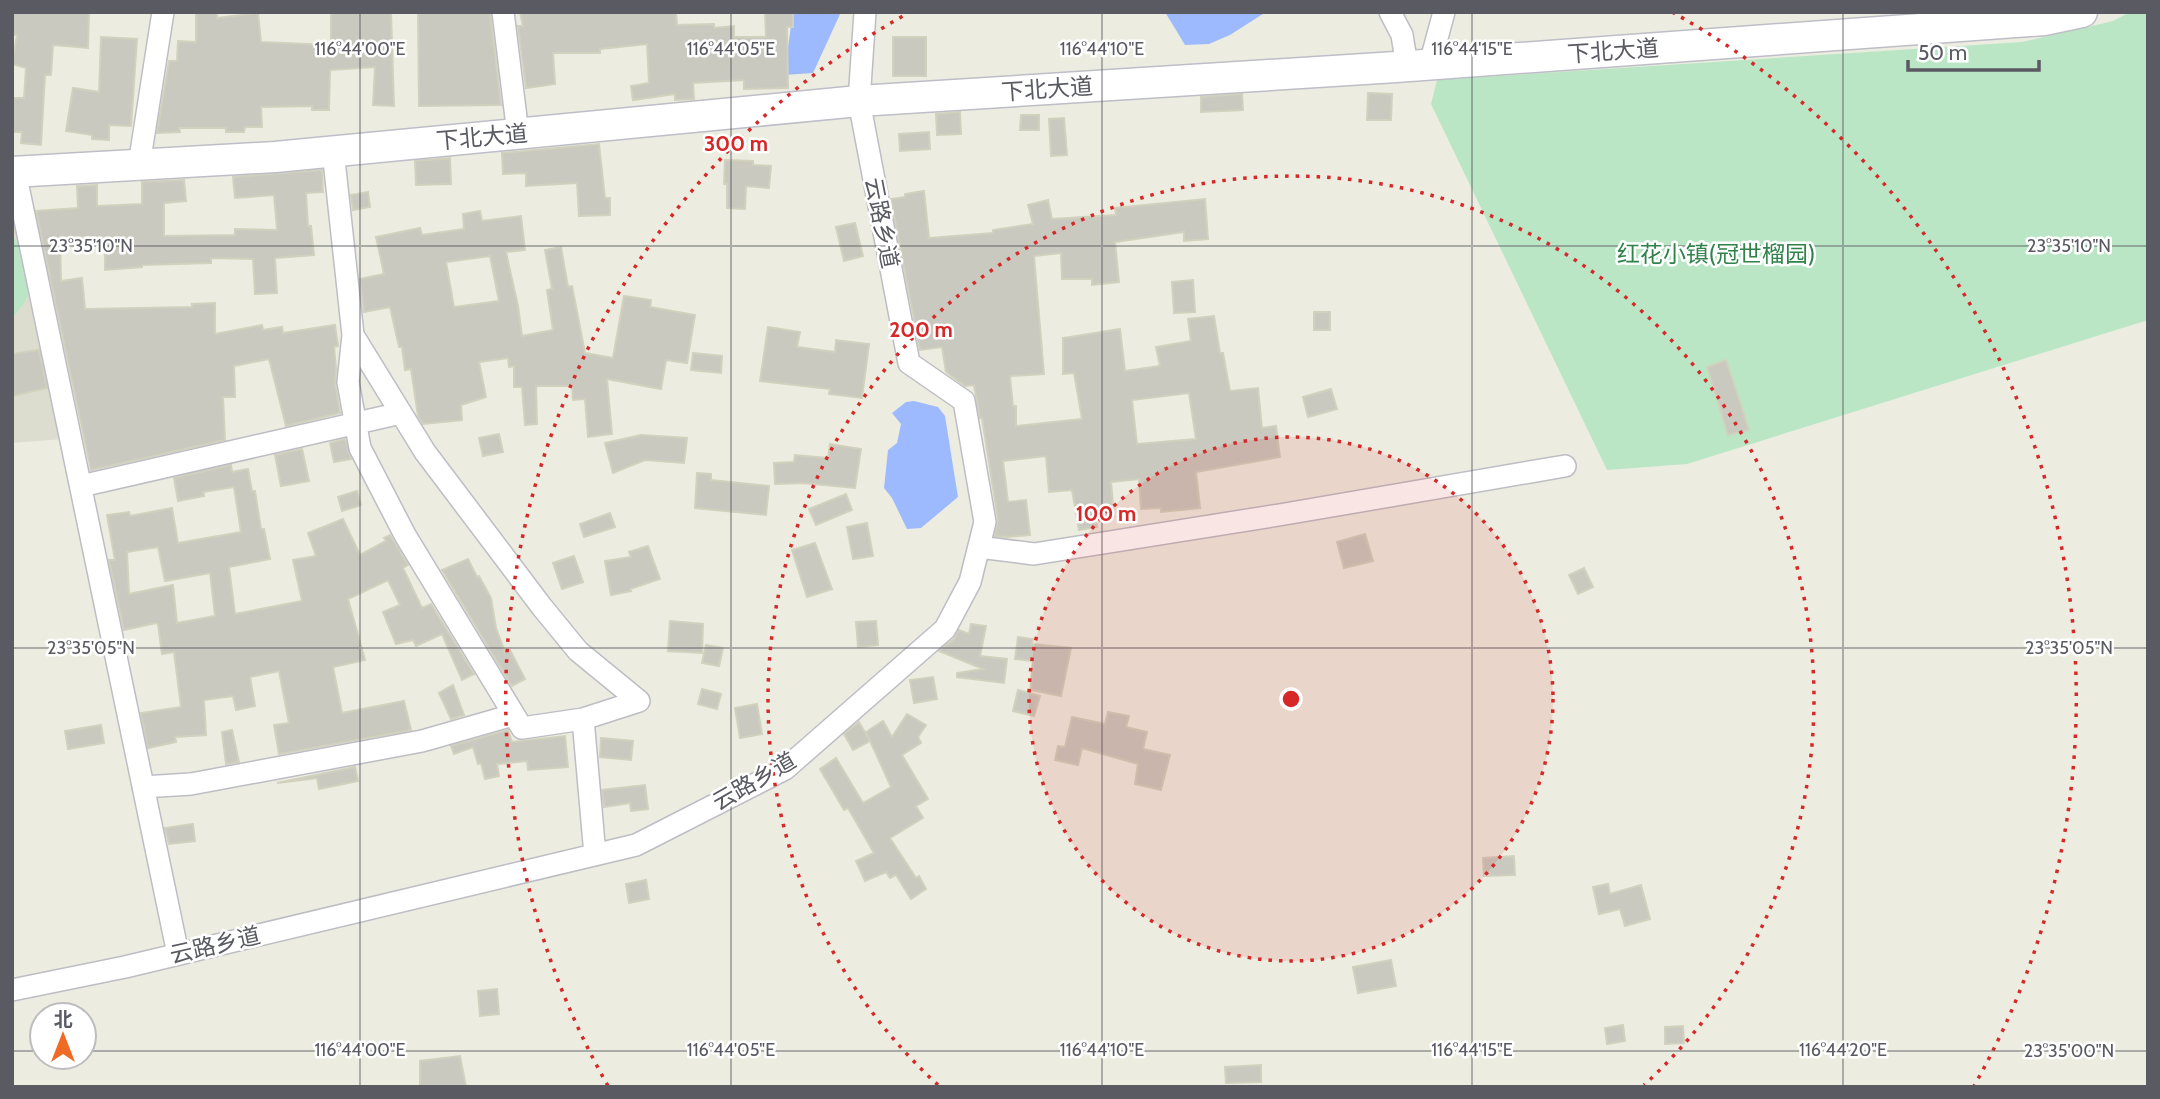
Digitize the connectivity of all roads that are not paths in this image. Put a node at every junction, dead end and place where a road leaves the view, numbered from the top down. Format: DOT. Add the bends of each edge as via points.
graph roads {
  1 [pos="163,12"];
  2 [pos="503,12"];
  3 [pos="865,12"];
  4 [pos="1390,12"];
  5 [pos="1444,12"];
  6 [pos="2082,12"];
  7 [pos="1419,65"];
  8 [pos="859,101"];
  9 [pos="518,134"];
  10 [pos="333,151"];
  11 [pos="139,165"];
  12 [pos="14,172"];
  13 [pos="353,335"];
  14 [pos="401,413"];
  15 [pos="356,425"];
  16 [pos="1565,466"];
  17 [pos="80,486"];
  18 [pos="979,547"];
  19 [pos="513,715"];
  20 [pos="583,719"];
  21 [pos="143,787"];
  22 [pos="594,855"];
  23 [pos="178,954"];
  24 [pos="12,990"];
  1 -- 11 [label="street"];
  2 -- 9 [label="street"];
  3 -- 8 [label="street, 云路乡道"];
  4 -- 7 [label="street"];
  5 -- 7 [label="street"];
  6 -- 7 [label="street, 下北大道" via="2044,20"];
  7 -- 8 [label="street, 下北大道"];
  8 -- 9 [label="street, 下北大道"];
  8 -- 18 [label="street, 云路乡道" via="908,363 964,401 985,522"];
  9 -- 10 [label="street, 下北大道"];
  10 -- 11 [label="street, 下北大道"];
  10 -- 13 [label="street"];
  11 -- 12 [label="street, 下北大道"];
  12 -- 17 [label="street"];
  13 -- 14 [label="street"];
  13 -- 15 [label="street" via="348,382"];
  14 -- 15 [label="street"];
  14 -- 20 [label="street" via="425,452 549,616 579,651 639,701"];
  15 -- 17 [label="street"];
  15 -- 19 [label="street" via="360,448 405,536"];
  16 -- 18 [label="street" via="1034,554"];
  17 -- 21 [label="street"];
  18 -- 22 [label="street, 云路乡道" via="970,582 945,629 785,769 636,845"];
  19 -- 20 [label="street" via="522,728"];
  19 -- 21 [label="street" via="422,741 191,784"];
  20 -- 22 [label="street"];
  21 -- 23 [label="street"];
  22 -- 23 [label="street, 云路乡道"];
  23 -- 24 [label="street, 云路乡道"];
}
